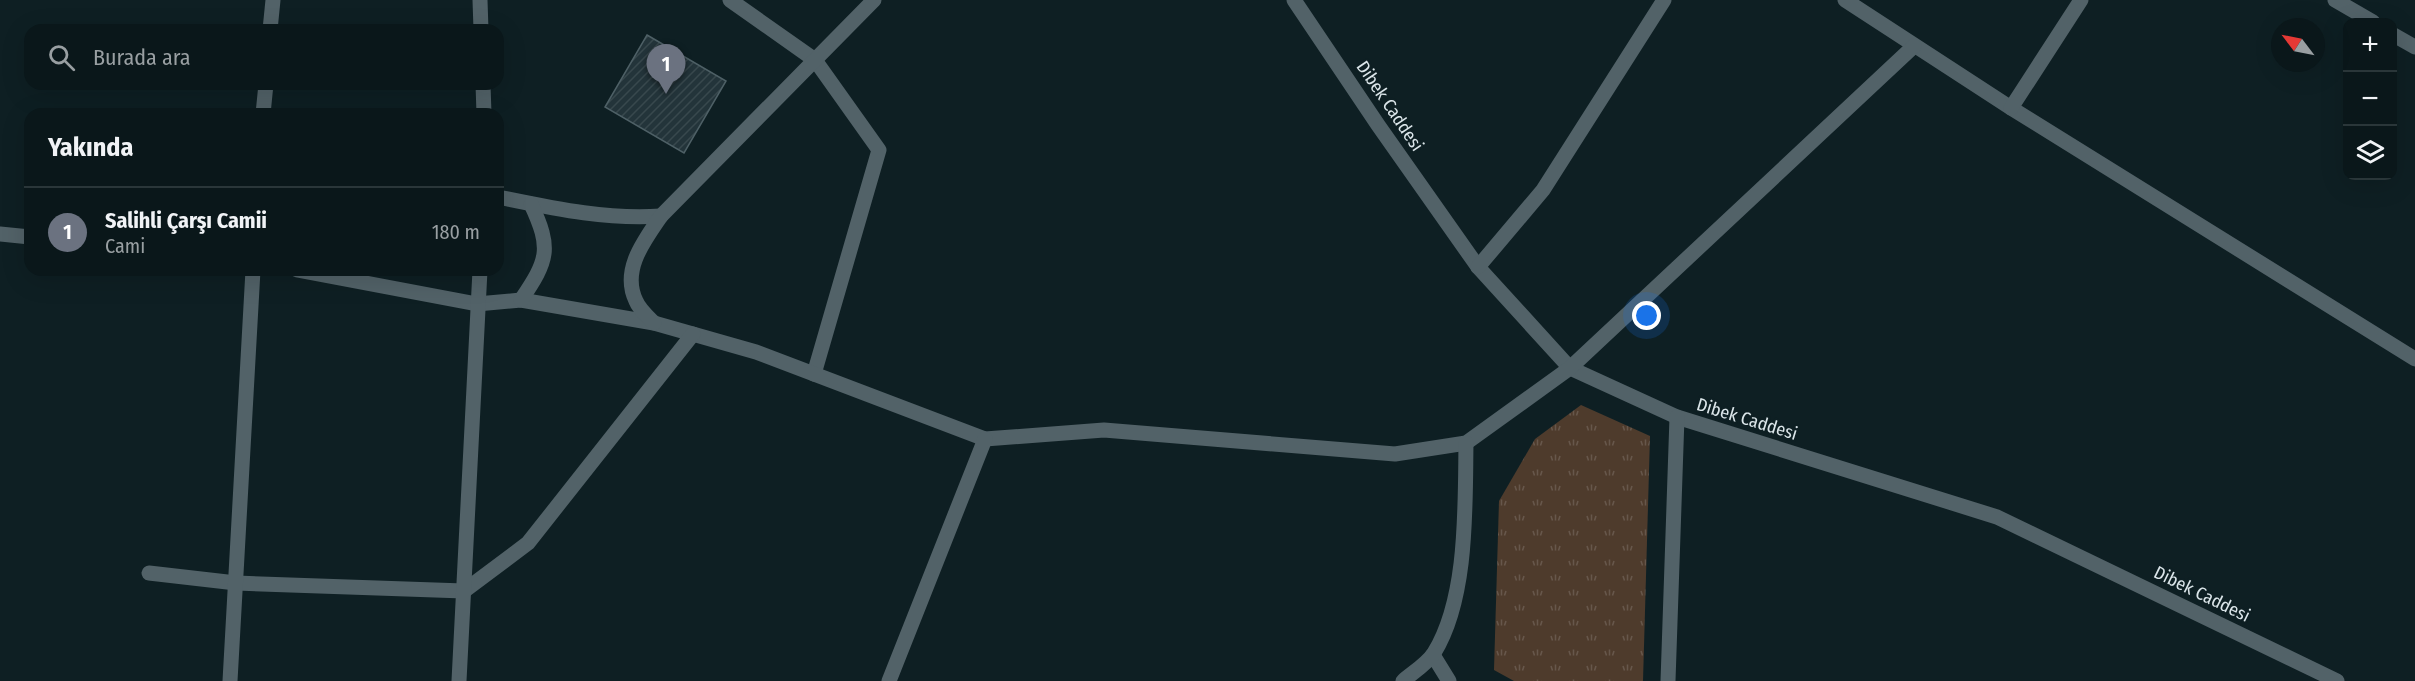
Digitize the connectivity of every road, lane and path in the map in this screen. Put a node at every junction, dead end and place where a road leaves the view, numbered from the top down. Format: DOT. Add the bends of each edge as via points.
graph roads {
  1 [pos="273,0"];
  2 [pos="480,0"];
  3 [pos="730,0"];
  4 [pos="874,0"];
  5 [pos="1294,0"];
  6 [pos="1664,0"];
  7 [pos="1845,0"];
  8 [pos="2081,0"];
  9 [pos="2335,0"];
  10 [pos="2366,18"];
  11 [pos="271,24"];
  12 [pos="481,24"];
  13 [pos="2397,37"];
  14 [pos="1914,46"];
  15 [pos="2415,47"];
  16 [pos="815,60"];
  17 [pos="265,90"];
  18 [pos="483,90"];
  19 [pos="264,108"];
  20 [pos="484,108"];
  21 [pos="2011,108"];
  22 [pos="504,198"];
  23 [pos="531,204"];
  24 [pos="661,216"];
  25 [pos="0,234"];
  26 [pos="24,236"];
  27 [pos="1478,267"];
  28 [pos="253,276"];
  29 [pos="329,276"];
  30 [pos="479,276"];
  31 [pos="521,300"];
  32 [pos="477,304"];
  33 [pos="654,323"];
  34 [pos="693,334"];
  35 [pos="2415,359"];
  36 [pos="1570,368"];
  37 [pos="814,374"];
  38 [pos="1677,417"];
  39 [pos="985,439"];
  40 [pos="1466,443"];
  41 [pos="150,573"];
  42 [pos="236,583"];
  43 [pos="464,591"];
  44 [pos="1433,655"];
  45 [pos="230,681"];
  46 [pos="459,681"];
  47 [pos="889,681"];
  48 [pos="1403,681"];
  49 [pos="1449,681"];
  50 [pos="1668,681"];
  51 [pos="2337,681"];
  1 -- 11 [label="street"];
  2 -- 12 [label="street"];
  3 -- 16 [label="street"];
  4 -- 16 [label="street"];
  5 -- 27 [label="street, Dibek Caddesi"];
  6 -- 27 [label="street" via="1544,190"];
  7 -- 14 [label="street"];
  8 -- 21 [label="street"];
  9 -- 10 [label="street"];
  13 -- 15 [label="street"];
  14 -- 21 [label="street"];
  14 -- 36 [label="street"];
  16 -- 24 [label="street"];
  16 -- 37 [label="street" via="879,150"];
  17 -- 19 [label="street"];
  18 -- 20 [label="street"];
  21 -- 35 [label="street"];
  22 -- 23 [label="street"];
  23 -- 24 [label="street" via="633,218"];
  23 -- 31 [label="street" via="544,232 545,248 540,272"];
  24 -- 33 [label="street" via="640,247 630,279 636,303"];
  25 -- 26 [label="street"];
  27 -- 36 [label="street, Dibek Caddesi"];
  28 -- 42 [label="street"];
  29 -- 32 [label="street"];
  30 -- 32 [label="street"];
  31 -- 32 [label="street"];
  31 -- 33 [label="street"];
  32 -- 43 [label="street"];
  33 -- 34 [label="street"];
  34 -- 37 [label="street"];
  34 -- 43 [label="street" via="528,543"];
  36 -- 38 [label="street, Dibek Caddesi"];
  36 -- 40 [label="street"];
  37 -- 39 [label="street"];
  38 -- 50 [label="street"];
  38 -- 51 [label="street, Dibek Caddesi" via="1997,517"];
  39 -- 40 [label="street" via="1104,430 1395,454"];
  39 -- 47 [label="street"];
  40 -- 44 [label="street" via="1465,514 1455,603"];
  41 -- 42 [label="street"];
  42 -- 43 [label="street"];
  42 -- 45 [label="street"];
  43 -- 46 [label="street"];
  44 -- 48 [label="street"];
  44 -- 49 [label="street"];
}
